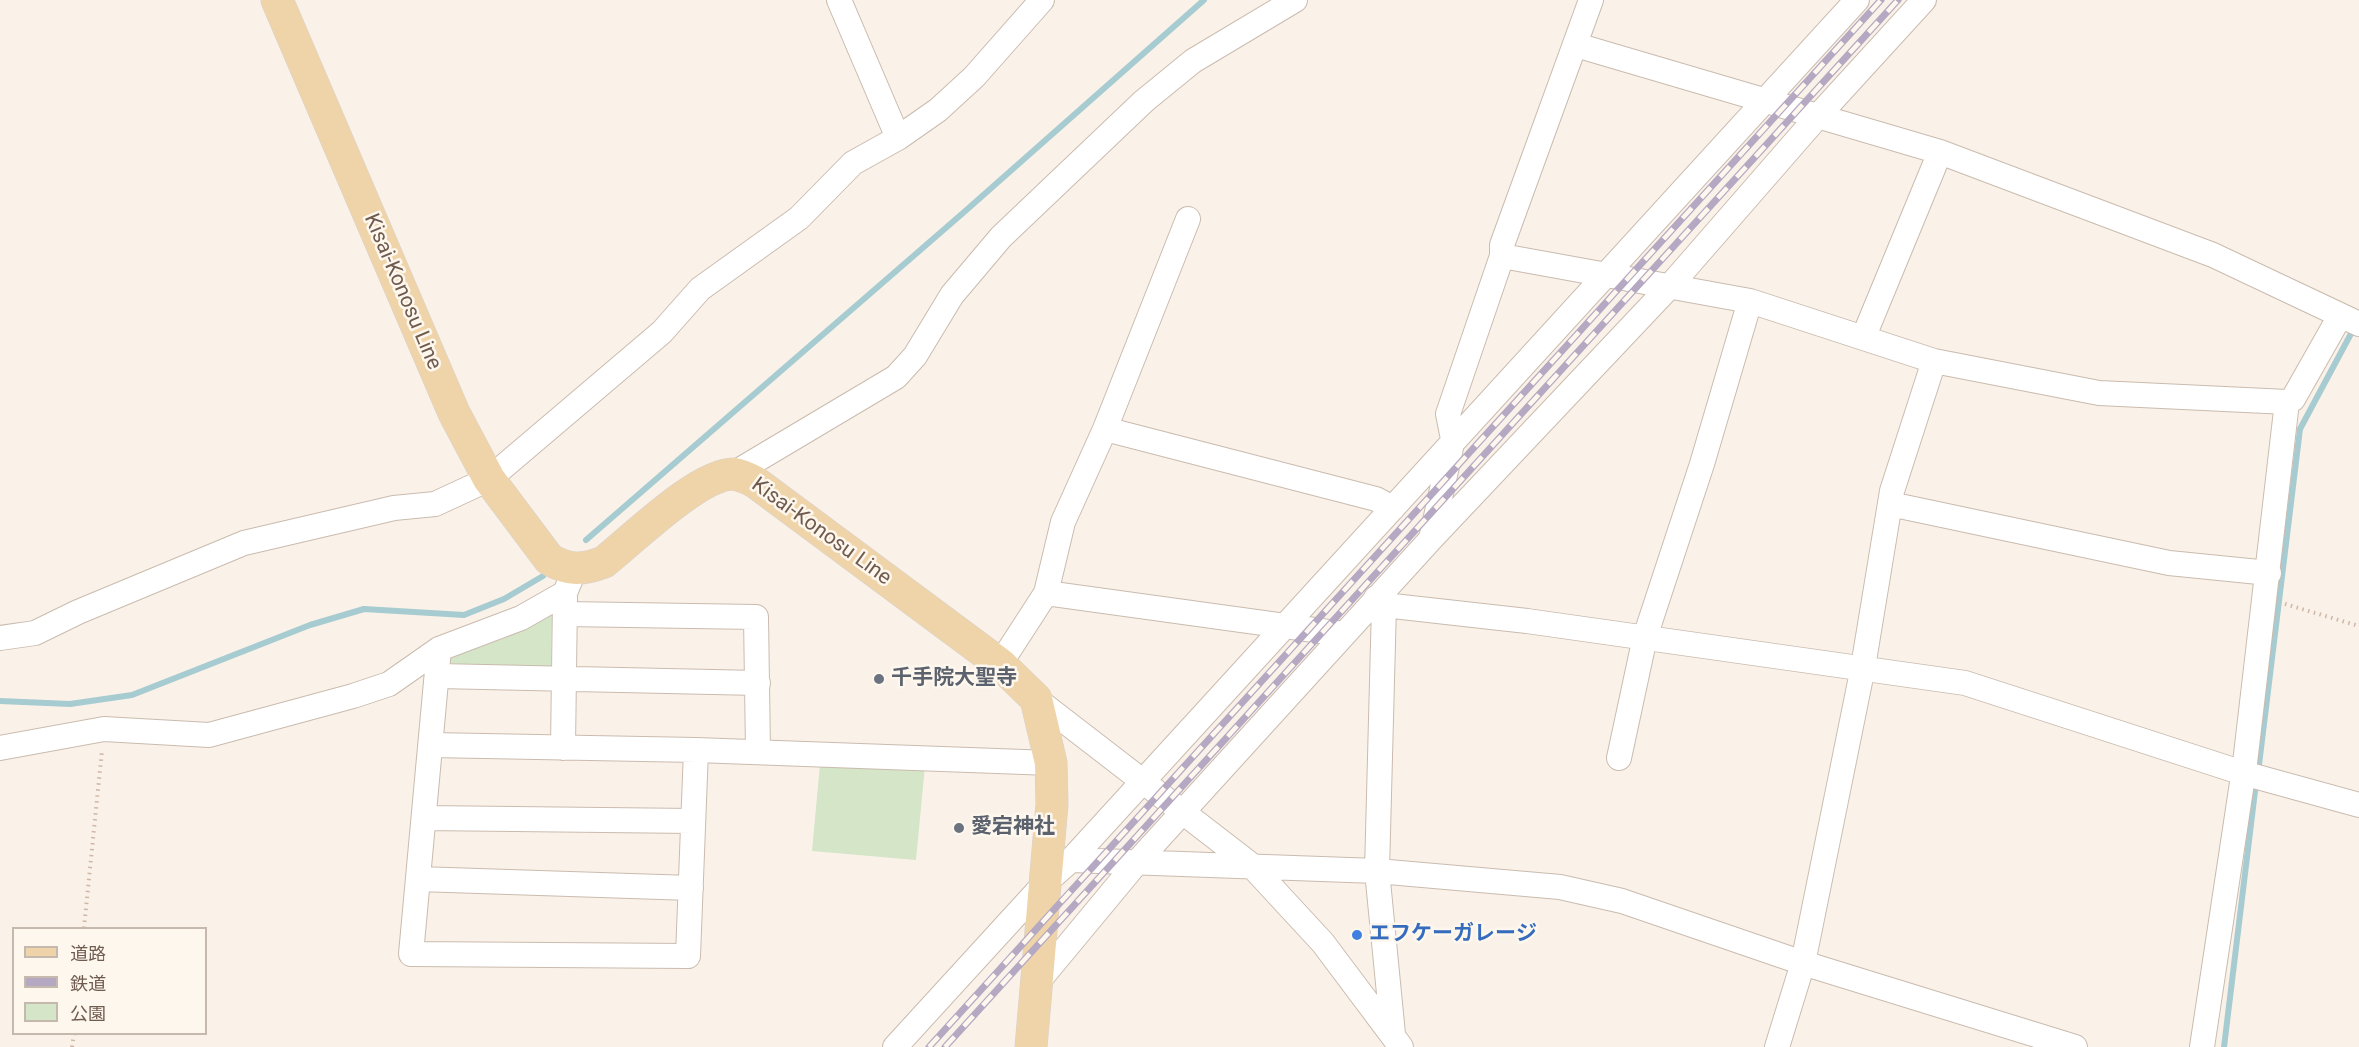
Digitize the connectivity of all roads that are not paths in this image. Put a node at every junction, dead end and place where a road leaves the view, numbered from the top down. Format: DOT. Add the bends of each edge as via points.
graph roads {
  1 [pos="277,0"];
  2 [pos="839,0"];
  3 [pos="1042,0"];
  4 [pos="1295,0"];
  5 [pos="1591,0"];
  6 [pos="1857,0"];
  7 [pos="1924,0"];
  8 [pos="1576,45"];
  9 [pos="1764,99"];
  10 [pos="1818,116"];
  11 [pos="898,138"];
  12 [pos="1941,152"];
  13 [pos="1188,219"];
  14 [pos="1502,256"];
  15 [pos="1604,277"];
  16 [pos="1670,286"];
  17 [pos="1750,301"];
  18 [pos="2349,320"];
  19 [pos="1864,336"];
  20 [pos="1934,361"];
  21 [pos="2287,402"];
  22 [pos="1105,429"];
  23 [pos="1453,439"];
  24 [pos="733,474"];
  25 [pos="489,479"];
  26 [pos="1890,504"];
  27 [pos="1393,508"];
  28 [pos="1431,538"];
  29 [pos="2269,573"];
  30 [pos="568,592"];
  31 [pos="1046,593"];
  32 [pos="1380,602"];
  33 [pos="1284,624"];
  34 [pos="1343,634"];
  35 [pos="1645,637"];
  36 [pos="0,638"];
  37 [pos="439,649"];
  38 [pos="1000,664"];
  39 [pos="1863,667"];
  40 [pos="438,676"];
  41 [pos="565,678"];
  42 [pos="758,683"];
  43 [pos="1036,699"];
  44 [pos="431,745"];
  45 [pos="0,748"];
  46 [pos="563,748"];
  47 [pos="696,750"];
  48 [pos="758,751"];
  49 [pos="1619,758"];
  50 [pos="1051,763"];
  51 [pos="2243,773"];
  52 [pos="1143,781"];
  53 [pos="2359,805"];
  54 [pos="1184,811"];
  55 [pos="424,818"];
  56 [pos="693,821"];
  57 [pos="1071,860"];
  58 [pos="1138,861"];
  59 [pos="1251,864"];
  60 [pos="1377,871"];
  61 [pos="418,879"];
  62 [pos="1046,883"];
  63 [pos="691,888"];
  64 [pos="1803,963"];
  65 [pos="1036,984"];
  66 [pos="1395,1043"];
  67 [pos="896,1047"];
  68 [pos="1031,1047"];
  69 [pos="1777,1047"];
  70 [pos="2075,1047"];
  71 [pos="2202,1047"];
  1 -- 25 [label="main road, Kisai-Konosu Line" via="454,413"];
  2 -- 11 [label="street"];
  3 -- 11 [label="street" via="974,77 938,110"];
  4 -- 24 [label="street" via="1193,61 1144,101 1001,237 952,295 915,356 896,377"];
  5 -- 8 [label="street"];
  6 -- 9 [label="street"];
  7 -- 10 [label="street"];
  8 -- 9 [label="street"];
  8 -- 14 [label="street" via="1502,245"];
  9 -- 10 [label="street"];
  9 -- 15 [label="street"];
  10 -- 12 [label="street"];
  10 -- 16 [label="street"];
  11 -- 25 [label="street" via="853,163 799,218 700,289 662,332"];
  12 -- 18 [label="street" via="2213,255"];
  12 -- 19 [label="street"];
  13 -- 22 [label="street"];
  14 -- 15 [label="street"];
  14 -- 23 [label="street" via="1449,414"];
  15 -- 16 [label="street"];
  15 -- 23 [label="street"];
  16 -- 17 [label="street"];
  16 -- 28 [label="street"];
  17 -- 19 [label="street"];
  17 -- 35 [label="street"];
  18 -- 21 [label="street"];
  19 -- 20 [label="street"];
  20 -- 21 [label="street" via="2099,393"];
  20 -- 26 [label="street"];
  21 -- 29 [label="street"];
  22 -- 27 [label="street" via="1376,499"];
  22 -- 31 [label="street" via="1063,522"];
  23 -- 27 [label="street"];
  23 -- 28 [label="street"];
  24 -- 30 [label="main road, Kisai-Konosu Line" via="700,484 604,562 588,568"];
  24 -- 38 [label="main road, Kisai-Konosu Line" via="755,482"];
  25 -- 30 [label="main road, Kisai-Konosu Line" via="549,559 563,567"];
  25 -- 36 [label="street" via="435,504 394,508 244,543 35,633"];
  26 -- 29 [label="street" via="2169,563"];
  26 -- 39 [label="street"];
  27 -- 33 [label="street"];
  28 -- 32 [label="street"];
  29 -- 51 [label="street"];
  30 -- 37 [label="street" via="521,618"];
  30 -- 41 [label="street"];
  30 -- 42 [label="street" via="756,617"];
  31 -- 33 [label="street"];
  31 -- 38 [label="street"];
  32 -- 34 [label="street"];
  32 -- 35 [label="street"];
  32 -- 60 [label="street"];
  33 -- 34 [label="street"];
  33 -- 52 [label="street"];
  34 -- 54 [label="street"];
  35 -- 39 [label="street"];
  35 -- 49 [label="street"];
  37 -- 40 [label="street"];
  37 -- 45 [label="street" via="389,684 209,735 104,729"];
  38 -- 43 [label="main road, Kisai-Konosu Line"];
  39 -- 51 [label="street" via="1965,683"];
  39 -- 64 [label="street"];
  40 -- 41 [label="street"];
  40 -- 44 [label="street"];
  41 -- 42 [label="street"];
  41 -- 46 [label="street"];
  42 -- 48 [label="street"];
  43 -- 50 [label="main road"];
  43 -- 52 [label="street"];
  44 -- 46 [label="street"];
  44 -- 55 [label="street"];
  46 -- 47 [label="street"];
  47 -- 48 [label="street"];
  47 -- 56 [label="street"];
  48 -- 50 [label="street"];
  50 -- 62 [label="main road"];
  51 -- 53 [label="street"];
  51 -- 71 [label="street"];
  52 -- 54 [label="street"];
  52 -- 57 [label="street"];
  54 -- 58 [label="street"];
  54 -- 59 [label="street"];
  55 -- 56 [label="street"];
  55 -- 61 [label="street"];
  56 -- 63 [label="street"];
  57 -- 58 [label="street"];
  57 -- 62 [label="street"];
  58 -- 59 [label="street"];
  58 -- 65 [label="street"];
  59 -- 60 [label="street"];
  59 -- 66 [label="street" via="1323,944"];
  60 -- 64 [label="street" via="1560,887 1622,901"];
  60 -- 66 [label="street"];
  61 -- 63 [label="street"];
  61 -- 63 [label="street" via="411,954 688,956"];
  62 -- 65 [label="main road"];
  62 -- 67 [label="street"];
  64 -- 69 [label="street"];
  64 -- 70 [label="street"];
  65 -- 68 [label="main road"];
}
